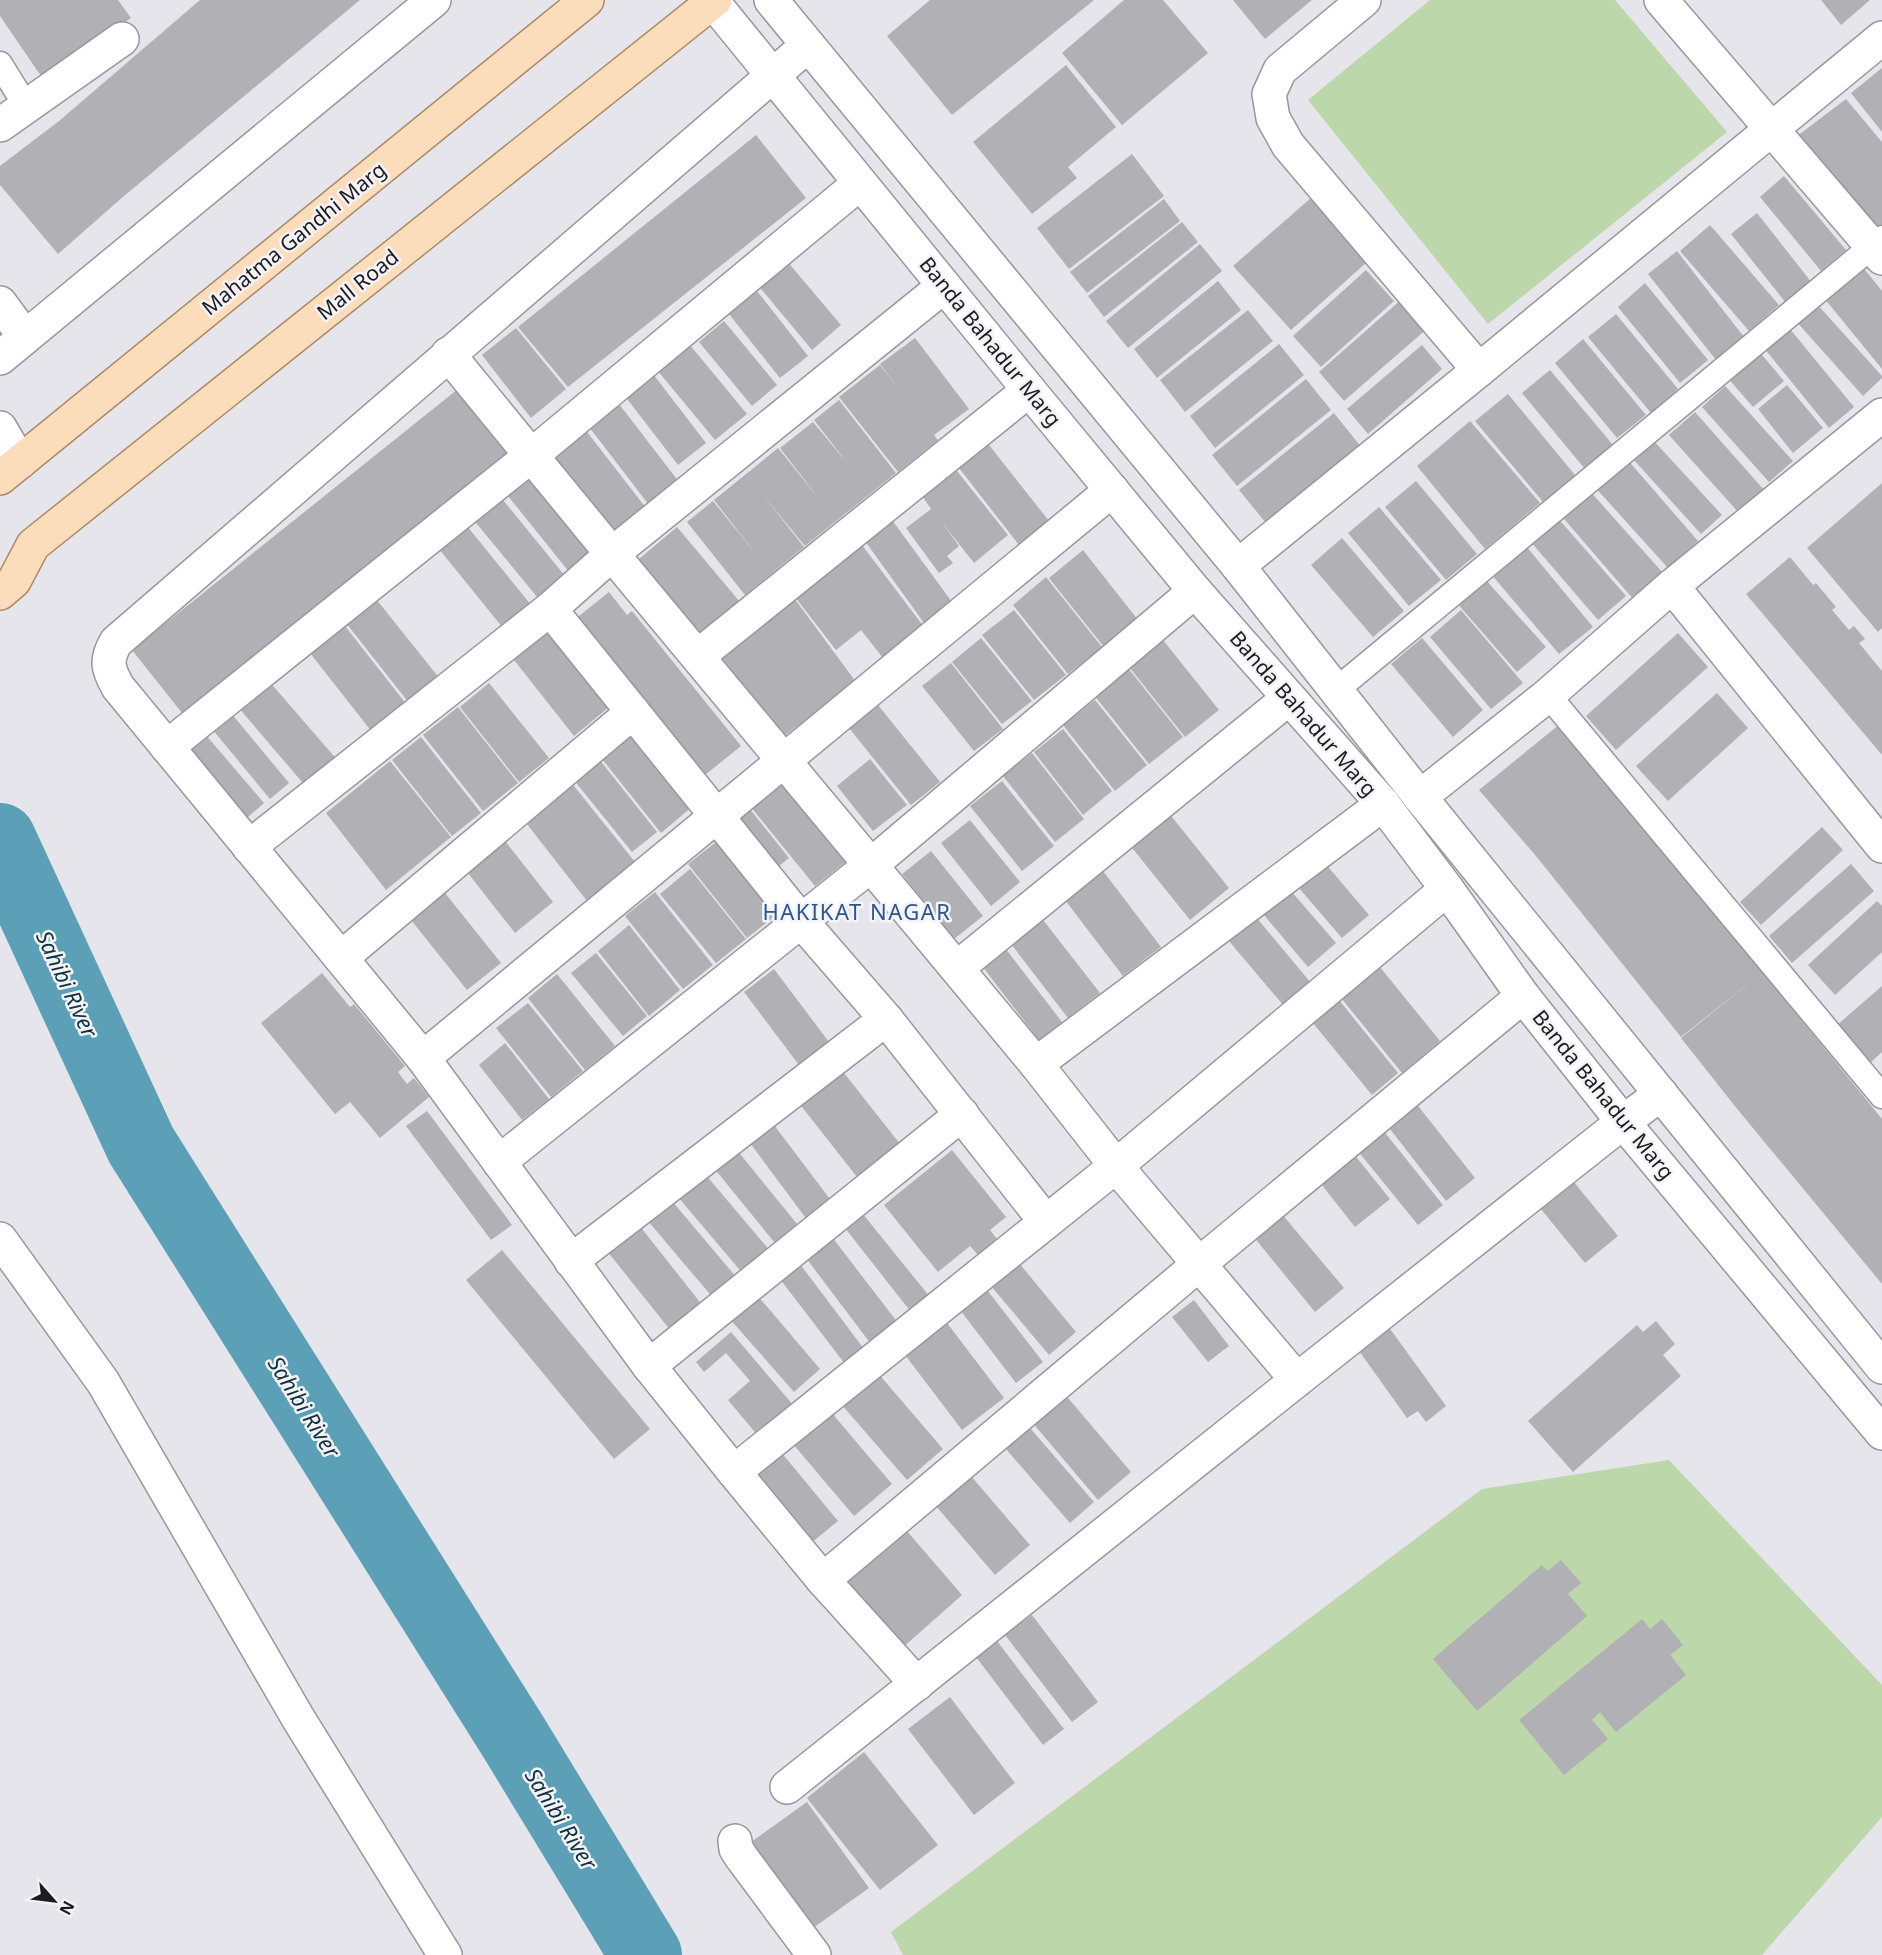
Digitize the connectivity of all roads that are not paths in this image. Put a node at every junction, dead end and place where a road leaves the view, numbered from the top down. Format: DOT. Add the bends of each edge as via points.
graph roads {
  1 [pos="434,0"];
  2 [pos="587,0"];
  3 [pos="771,0"];
  4 [pos="1364,0"];
  5 [pos="1661,0"];
  6 [pos="714,1"];
  7 [pos="1882,38"];
  8 [pos="122,39"];
  9 [pos="808,45"];
  10 [pos="0,64"];
  11 [pos="772,75"];
  12 [pos="26,106"];
  13 [pos="0,125"];
  14 [pos="1771,130"];
  15 [pos="860,183"];
  16 [pos="1879,248"];
  17 [pos="944,285"];
  18 [pos="0,303"];
  19 [pos="25,337"];
  20 [pos="448,354"];
  21 [pos="0,358"];
  22 [pos="1479,370"];
  23 [pos="1029,390"];
  24 [pos="1882,415"];
  25 [pos="0,428"];
  26 [pos="532,454"];
  27 [pos="10,470"];
  28 [pos="1112,490"];
  29 [pos="612,554"];
  30 [pos="1238,566"];
  31 [pos="1672,586"];
  32 [pos="7,587"];
  33 [pos="1195,591"];
  34 [pos="550,609"];
  35 [pos="698,656"];
  36 [pos="1335,691"];
  37 [pos="1548,695"];
  38 [pos="1290,698"];
  39 [pos="633,712"];
  40 [pos="167,747"];
  41 [pos="784,760"];
  42 [pos="1420,797"];
  43 [pos="1383,804"];
  44 [pos="717,816"];
  45 [pos="1882,846"];
  46 [pos="249,847"];
  47 [pos="872,865"];
  48 [pos="1447,889"];
  49 [pos="802,922"];
  50 [pos="341,958"];
  51 [pos="957,968"];
  52 [pos="1523,996"];
  53 [pos="886,1019"];
  54 [pos="423,1058"];
  55 [pos="1036,1064"];
  56 [pos="1661,1094"];
  57 [pos="1882,1096"];
  58 [pos="962,1114"];
  59 [pos="1623,1122"];
  60 [pos="499,1162"];
  61 [pos="1116,1166"];
  62 [pos="1046,1222"];
  63 [pos="0,1239"];
  64 [pos="571,1261"];
  65 [pos="1198,1265"];
  66 [pos="650,1366"];
  67 [pos="1882,1367"];
  68 [pos="1297,1380"];
  69 [pos="1882,1433"];
  70 [pos="734,1472"];
  71 [pos="823,1580"];
  72 [pos="917,1684"];
  73 [pos="787,1787"];
  74 [pos="735,1841"];
  75 [pos="445,1955"];
  76 [pos="813,1955"];
  1 -- 19 [label="street"];
  2 -- 27 [label="main road, Mahatma Gandhi Marg"];
  3 -- 9 [label="street, Banda Bahadur Marg"];
  4 -- 22 [label="street" via="1280,70 1269,94 1273,118 1287,145"];
  5 -- 14 [label="street"];
  6 -- 11 [label="street, Banda Bahadur Marg"];
  6 -- 32 [label="main road, Mall Road" via="33,545"];
  7 -- 14 [label="street"];
  8 -- 12 [label="street"];
  9 -- 11 [label="street"];
  9 -- 30 [label="street, Banda Bahadur Marg"];
  10 -- 12 [label="lane"];
  11 -- 15 [label="street, Banda Bahadur Marg"];
  11 -- 20 [label="street"];
  12 -- 13 [label="street"];
  14 -- 16 [label="street"];
  14 -- 22 [label="street"];
  15 -- 17 [label="street, Banda Bahadur Marg"];
  15 -- 26 [label="street"];
  16 -- 36 [label="lane"];
  17 -- 23 [label="street, Banda Bahadur Marg"];
  17 -- 29 [label="street"];
  18 -- 19 [label="street"];
  19 -- 21 [label="street"];
  20 -- 26 [label="street"];
  20 -- 40 [label="street" via="116,642 109,654 108,670"];
  22 -- 30 [label="street"];
  23 -- 28 [label="street, Banda Bahadur Marg"];
  23 -- 35 [label="street"];
  24 -- 31 [label="street"];
  25 -- 27 [label="street"];
  26 -- 29 [label="street"];
  26 -- 40 [label="street"];
  28 -- 33 [label="street, Banda Bahadur Marg"];
  28 -- 41 [label="street"];
  29 -- 34 [label="street"];
  29 -- 35 [label="street"];
  30 -- 36 [label="street, Banda Bahadur Marg"];
  31 -- 37 [label="street"];
  31 -- 45 [label="street"];
  33 -- 38 [label="street, Banda Bahadur Marg"];
  33 -- 47 [label="street"];
  34 -- 39 [label="street"];
  34 -- 46 [label="street"];
  35 -- 41 [label="street"];
  36 -- 42 [label="street, Banda Bahadur Marg"];
  37 -- 42 [label="street"];
  37 -- 57 [label="lane"];
  38 -- 43 [label="street, Banda Bahadur Marg"];
  38 -- 51 [label="street"];
  39 -- 44 [label="street"];
  39 -- 50 [label="street"];
  40 -- 46 [label="street"];
  41 -- 44 [label="street"];
  41 -- 47 [label="street"];
  42 -- 56 [label="street, Banda Bahadur Marg"];
  43 -- 48 [label="street, Banda Bahadur Marg"];
  43 -- 55 [label="street"];
  44 -- 49 [label="street"];
  44 -- 54 [label="street"];
  46 -- 50 [label="street"];
  47 -- 49 [label="street"];
  47 -- 51 [label="street"];
  48 -- 52 [label="street, Banda Bahadur Marg"];
  48 -- 61 [label="street"];
  49 -- 53 [label="street"];
  49 -- 60 [label="street"];
  50 -- 54 [label="street"];
  51 -- 55 [label="street"];
  52 -- 59 [label="street, Banda Bahadur Marg"];
  52 -- 65 [label="street"];
  53 -- 58 [label="street"];
  53 -- 64 [label="street"];
  54 -- 60 [label="street"];
  55 -- 61 [label="street"];
  56 -- 59 [label="street"];
  56 -- 67 [label="street, Banda Bahadur Marg"];
  58 -- 62 [label="street"];
  58 -- 66 [label="street"];
  59 -- 68 [label="street"];
  59 -- 69 [label="street, Banda Bahadur Marg"];
  60 -- 64 [label="street"];
  61 -- 62 [label="street"];
  61 -- 65 [label="street"];
  62 -- 70 [label="street"];
  63 -- 75 [label="street" via="104,1382 298,1718"];
  64 -- 66 [label="street"];
  65 -- 68 [label="street"];
  65 -- 71 [label="street"];
  66 -- 70 [label="street"];
  68 -- 72 [label="street"];
  70 -- 71 [label="street"];
  71 -- 72 [label="street"];
  72 -- 73 [label="street"];
  74 -- 76 [label="street" via="742,1858"];
}
